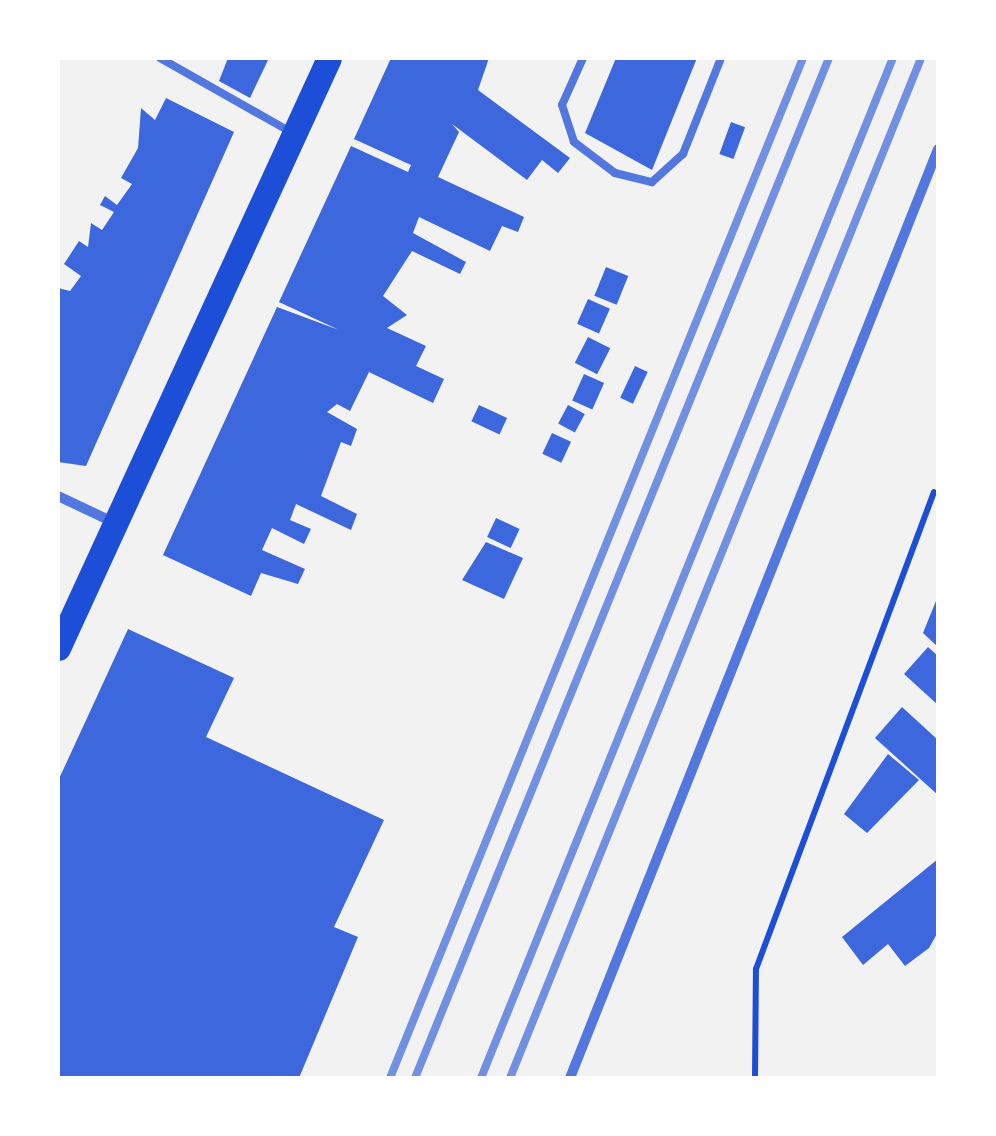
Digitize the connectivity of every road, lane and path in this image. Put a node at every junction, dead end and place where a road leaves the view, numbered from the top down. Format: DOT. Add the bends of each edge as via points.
graph roads {
  1 [pos="160,58"];
  2 [pos="329,58"];
  3 [pos="584,58"];
  4 [pos="721,58"];
  5 [pos="299,136"];
  6 [pos="938,150"];
  7 [pos="934,492"];
  8 [pos="58,496"];
  9 [pos="116,524"];
  10 [pos="58,648"];
  11 [pos="570,1078"];
  12 [pos="755,1078"];
  1 -- 5 [label="lane"];
  2 -- 5 [label="main road"];
  3 -- 4 [label="lane" via="562,105 574,142 615,173 652,182 683,154"];
  5 -- 9 [label="main road"];
  6 -- 11 [label="street"];
  7 -- 12 [label="path" via="756,969"];
  8 -- 9 [label="street"];
  9 -- 10 [label="main road"];
}
